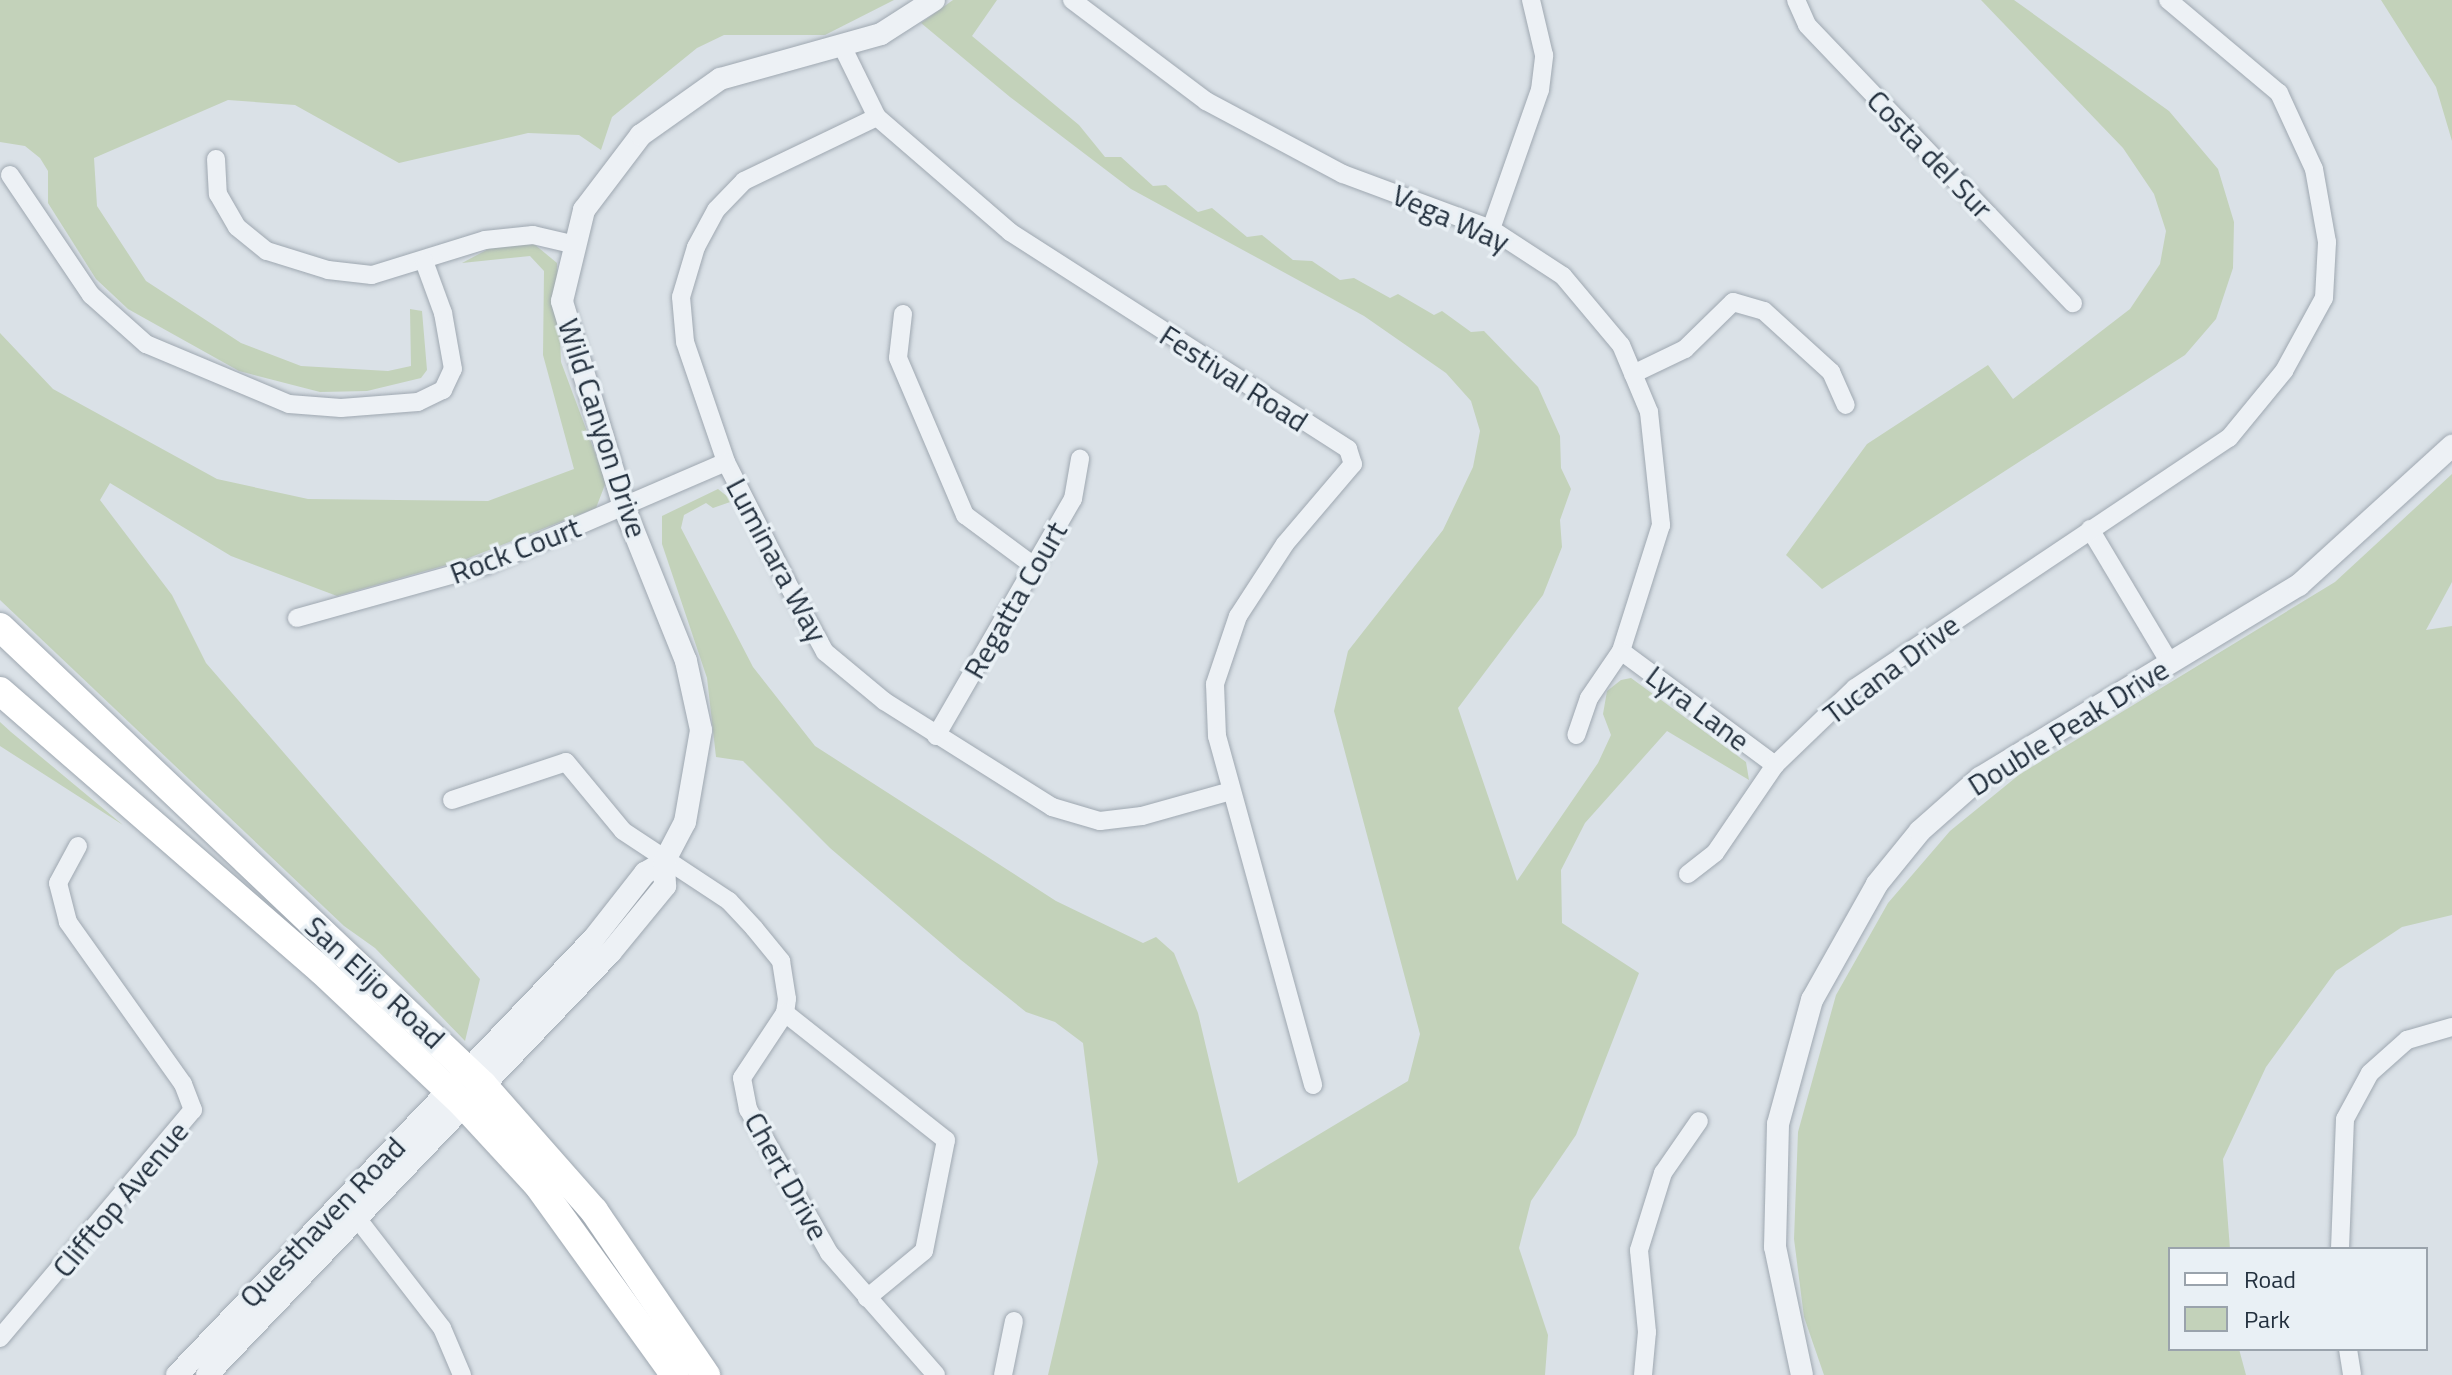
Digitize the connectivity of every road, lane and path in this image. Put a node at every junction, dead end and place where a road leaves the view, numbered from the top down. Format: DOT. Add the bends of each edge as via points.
graph roads {
  1 [pos="934,0"];
  2 [pos="1072,0"];
  3 [pos="1531,0"];
  4 [pos="1796,0"];
  5 [pos="2168,0"];
  6 [pos="842,46"];
  7 [pos="877,117"];
  8 [pos="216,159"];
  9 [pos="10,175"];
  10 [pos="1491,229"];
  11 [pos="576,245"];
  12 [pos="424,261"];
  13 [pos="2073,303"];
  14 [pos="903,314"];
  15 [pos="1633,374"];
  16 [pos="1846,405"];
  17 [pos="2452,446"];
  18 [pos="1080,459"];
  19 [pos="726,462"];
  20 [pos="624,507"];
  21 [pos="2090,529"];
  22 [pos="1034,566"];
  23 [pos="297,618"];
  24 [pos="0,627"];
  25 [pos="1621,651"];
  26 [pos="2170,663"];
  27 [pos="0,691"];
  28 [pos="1576,735"];
  29 [pos="936,736"];
  30 [pos="1775,765"];
  31 [pos="1231,791"];
  32 [pos="452,800"];
  33 [pos="78,846"];
  34 [pos="664,862"];
  35 [pos="1688,874"];
  36 [pos="785,1013"];
  37 [pos="2452,1027"];
  38 [pos="1313,1085"];
  39 [pos="465,1088"];
  40 [pos="1699,1121"];
  41 [pos="357,1218"];
  42 [pos="2340,1247"];
  43 [pos="867,1298"];
  44 [pos="1014,1321"];
  45 [pos="0,1338"];
  46 [pos="2348,1351"];
  47 [pos="177,1375"];
  48 [pos="207,1375"];
  49 [pos="462,1375"];
  50 [pos="675,1375"];
  51 [pos="706,1375"];
  52 [pos="936,1375"];
  53 [pos="1003,1375"];
  54 [pos="1643,1375"];
  55 [pos="1802,1375"];
  56 [pos="2352,1375"];
  1 -- 6 [label="street, Wild Canyon Drive" via="881,34"];
  2 -- 10 [label="street, Vega Way" via="1206,101 1343,174"];
  3 -- 10 [label="street" via="1544,55 1540,90"];
  4 -- 13 [label="street, Costa del Sur" via="1807,25"];
  5 -- 21 [label="street, Tucana Drive" via="2279,93 2314,169 2327,242 2324,298 2284,371 2229,438"];
  6 -- 7 [label="street, Festival Road" via="861,96"];
  6 -- 11 [label="street, Wild Canyon Drive" via="720,79 641,135 584,210"];
  7 -- 19 [label="street, Luminara Way" via="744,181 716,210 696,247 681,297 685,342"];
  7 -- 31 [label="street, Festival Road" via="1010,232 1348,449 1353,464 1285,544 1238,616 1215,684 1217,736"];
  8 -- 12 [label="street" via="218,194 237,227 267,251 328,270 372,275"];
  9 -- 12 [label="street" via="91,295 146,344 289,404 341,408 418,402 443,390 453,369 443,313"];
  10 -- 15 [label="street, Vega Way" via="1563,276 1621,345"];
  11 -- 12 [label="street" via="533,235 485,240"];
  11 -- 20 [label="street, Wild Canyon Drive" via="562,301"];
  14 -- 22 [label="street" via="898,358 965,515"];
  15 -- 16 [label="street" via="1685,349 1733,302 1764,311 1820,362"];
  15 -- 25 [label="street, Vega Way" via="1649,412 1661,525"];
  17 -- 26 [label="street, Double Peak Drive" via="2309,578"];
  18 -- 22 [label="street, Regatta Court" via="1073,499"];
  19 -- 20 [label="street, Rock Court"];
  19 -- 29 [label="street, Luminara Way" via="825,652"];
  20 -- 23 [label="street, Rock Court" via="487,565"];
  20 -- 34 [label="street, Wild Canyon Drive" via="686,661 701,730 685,822"];
  21 -- 26 [label="street"];
  21 -- 30 [label="street, Tucana Drive" via="1855,688"];
  22 -- 29 [label="street, Regatta Court"];
  24 -- 39 [label="main road, San Elijo Road"];
  25 -- 28 [label="street, Vega Way" via="1589,698"];
  25 -- 30 [label="street, Lyra Lane"];
  26 -- 55 [label="street, Double Peak Drive" via="1965,790 1899,856 1831,959 1798,1041 1774,1154 1775,1247"];
  27 -- 39 [label="main road, San Elijo Road"];
  29 -- 31 [label="street, Luminara Way" via="1052,807 1100,821 1142,816"];
  30 -- 35 [label="street, Tucana Drive" via="1715,853"];
  31 -- 38 [label="street"];
  32 -- 34 [label="street" via="566,762 623,831"];
  33 -- 45 [label="street, Clifftop Avenue" via="58,883 68,922 183,1084 193,1110"];
  34 -- 36 [label="street" via="729,901 781,961"];
  34 -- 39 [label="street, Wild Canyon Drive" via="665,886 644,914"];
  36 -- 43 [label="street, Chert Drive" via="742,1078 748,1109 829,1253"];
  36 -- 43 [label="street" via="946,1140 924,1251"];
  37 -- 42 [label="street" via="2407,1040 2370,1073 2345,1119"];
  39 -- 41 [label="street, Questhaven Road"];
  39 -- 47 [label="street, Questhaven Road"];
  39 -- 50 [label="main road, San Elijo Road"];
  39 -- 51 [label="main road, San Elijo Road" via="594,1211"];
  40 -- 54 [label="street" via="1663,1173 1639,1250 1647,1332"];
  41 -- 48 [label="street, Questhaven Road"];
  41 -- 49 [label="street" via="442,1328"];
  43 -- 52 [label="street, Chert Drive"];
  44 -- 53 [label="street"];
  46 -- 56 [label="street"];
}
